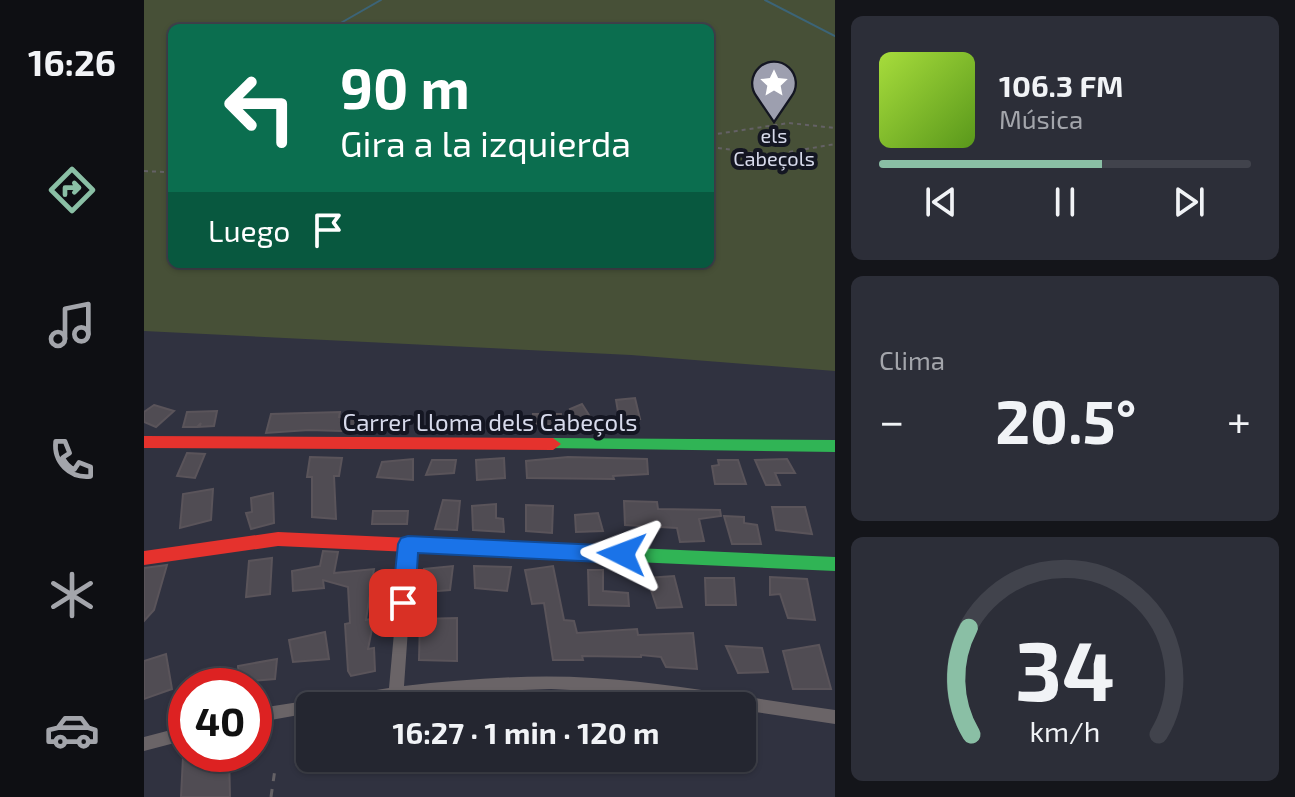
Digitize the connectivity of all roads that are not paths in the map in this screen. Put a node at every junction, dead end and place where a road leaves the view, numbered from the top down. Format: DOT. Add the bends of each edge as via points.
graph roads {
  1 [pos="144,442"];
  2 [pos="835,446"];
  3 [pos="408,544"];
  4 [pos="144,558"];
  5 [pos="835,564"];
  6 [pos="396,691"];
  7 [pos="390,692"];
  8 [pos="296,709"];
  9 [pos="272,713"];
  10 [pos="835,717"];
  11 [pos="168,738"];
  12 [pos="144,744"];
  1 -- 2 [label="street, Carrer Lloma dels Cabeçols"];
  3 -- 4 [label="street" via="278,539"];
  3 -- 5 [label="street"];
  3 -- 6 [label="street"];
  6 -- 7 [label="street"];
  6 -- 10 [label="street" via="555,683 627,686"];
  8 -- 9 [label="street"];
  11 -- 12 [label="street"];
}
